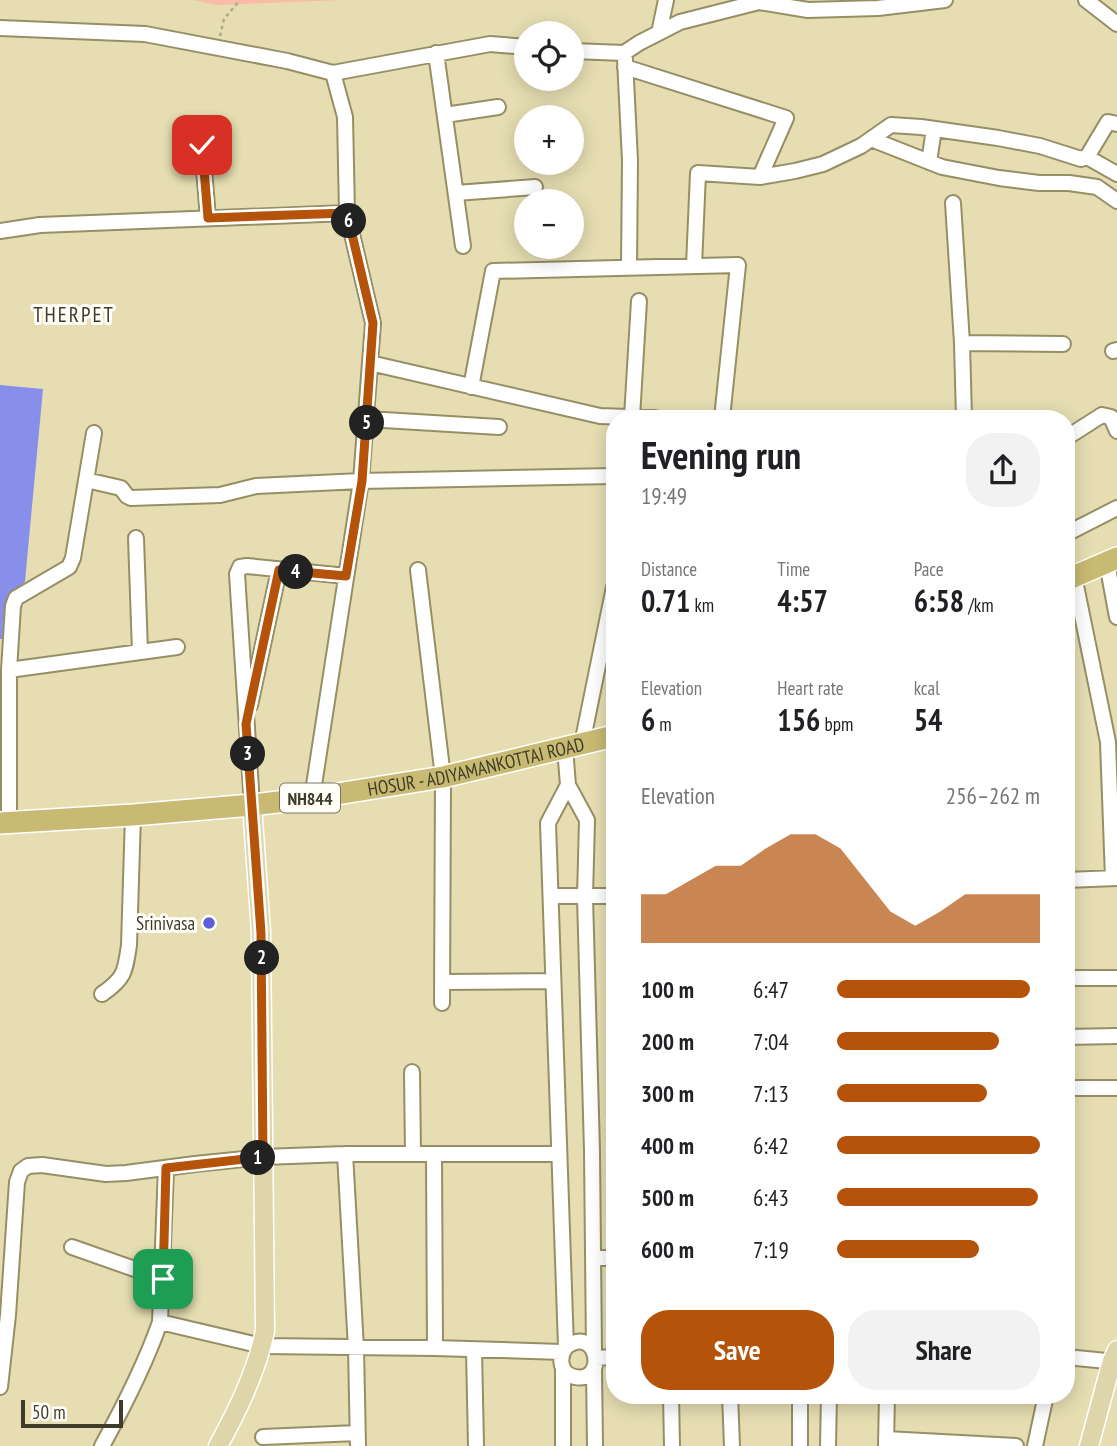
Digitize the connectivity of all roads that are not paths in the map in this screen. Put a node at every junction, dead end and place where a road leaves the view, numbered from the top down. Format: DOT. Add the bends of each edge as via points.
graph roads {
  1 [pos="666,0"];
  2 [pos="945,0"];
  3 [pos="1086,0"];
  4 [pos="1117,24"];
  5 [pos="0,28"];
  6 [pos="659,33"];
  7 [pos="514,46"];
  8 [pos="436,53"];
  9 [pos="584,53"];
  10 [pos="625,60"];
  11 [pos="333,73"];
  12 [pos="498,107"];
  13 [pos="445,115"];
  14 [pos="1117,124"];
  15 [pos="934,129"];
  16 [pos="871,139"];
  17 [pos="202,145"];
  18 [pos="1087,157"];
  19 [pos="929,162"];
  20 [pos="1117,174"];
  21 [pos="760,177"];
  22 [pos="535,187"];
  23 [pos="456,193"];
  24 [pos="1117,201"];
  25 [pos="953,203"];
  26 [pos="347,213"];
  27 [pos="208,218"];
  28 [pos="0,231"];
  29 [pos="463,246"];
  30 [pos="694,266"];
  31 [pos="629,268"];
  32 [pos="639,300"];
  33 [pos="962,343"];
  34 [pos="1063,344"];
  35 [pos="370,363"];
  36 [pos="471,387"];
  37 [pos="632,410"];
  38 [pos="723,410"];
  39 [pos="964,410"];
  40 [pos="606,416"];
  41 [pos="367,419"];
  42 [pos="499,427"];
  43 [pos="1117,431"];
  44 [pos="1075,432"];
  45 [pos="94,433"];
  46 [pos="606,476"];
  47 [pos="86,480"];
  48 [pos="362,481"];
  49 [pos="1117,508"];
  50 [pos="1075,529"];
  51 [pos="136,538"];
  52 [pos="1112,561"];
  53 [pos="279,570"];
  54 [pos="418,570"];
  55 [pos="1075,572"];
  56 [pos="346,576"];
  57 [pos="1075,600"];
  58 [pos="1117,617"];
  59 [pos="606,619"];
  60 [pos="177,647"];
  61 [pos="140,652"];
  62 [pos="9,670"];
  63 [pos="246,724"];
  64 [pos="606,738"];
  65 [pos="574,746"];
  66 [pos="443,777"];
  67 [pos="568,785"];
  68 [pos="312,798"];
  69 [pos="252,805"];
  70 [pos="133,815"];
  71 [pos="5,822"];
  72 [pos="1115,878"];
  73 [pos="1075,880"];
  74 [pos="551,896"];
  75 [pos="584,897"];
  76 [pos="606,897"];
  77 [pos="1075,978"];
  78 [pos="1117,978"];
  79 [pos="552,981"];
  80 [pos="443,982"];
  81 [pos="102,994"];
  82 [pos="442,1003"];
  83 [pos="1117,1036"];
  84 [pos="1075,1037"];
  85 [pos="412,1072"];
  86 [pos="1075,1088"];
  87 [pos="1117,1088"];
  88 [pos="345,1154"];
  89 [pos="412,1154"];
  90 [pos="434,1154"];
  91 [pos="558,1154"];
  92 [pos="263,1157"];
  93 [pos="166,1168"];
  94 [pos="72,1247"];
  95 [pos="593,1258"];
  96 [pos="606,1258"];
  97 [pos="163,1279"];
  98 [pos="160,1322"];
  99 [pos="262,1346"];
  100 [pos="356,1348"];
  101 [pos="435,1348"];
  102 [pos="564,1349"];
  103 [pos="474,1350"];
  104 [pos="1075,1357"];
  105 [pos="606,1358"];
  106 [pos="1115,1358"];
  107 [pos="595,1359"];
  108 [pos="563,1370"];
  109 [pos="0,1387"];
  110 [pos="671,1404"];
  111 [pos="730,1404"];
  112 [pos="800,1404"];
  113 [pos="829,1404"];
  114 [pos="887,1404"];
  115 [pos="1044,1404"];
  116 [pos="263,1437"];
  117 [pos="358,1440"];
  118 [pos="886,1442"];
  119 [pos="102,1446"];
  120 [pos="218,1446"];
  121 [pos="476,1446"];
  122 [pos="563,1446"];
  123 [pos="595,1446"];
  124 [pos="672,1446"];
  125 [pos="732,1446"];
  126 [pos="800,1446"];
  127 [pos="828,1446"];
  128 [pos="1016,1446"];
  129 [pos="1035,1446"];
  130 [pos="1089,1446"];
  1 -- 6 [label="street"];
  2 -- 6 [label="street" via="808,10 759,2 680,22"];
  3 -- 4 [label="street"];
  5 -- 11 [label="street" via="145,34"];
  6 -- 10 [label="street" via="639,43"];
  7 -- 8 [label="street" via="490,44"];
  8 -- 11 [label="street"];
  8 -- 13 [label="street"];
  9 -- 10 [label="street"];
  10 -- 21 [label="street" via="786,118"];
  10 -- 31 [label="street"];
  11 -- 26 [label="street" via="345,117"];
  12 -- 13 [label="street"];
  13 -- 23 [label="street"];
  14 -- 18 [label="street" via="1108,122"];
  15 -- 16 [label="street" via="891,125"];
  15 -- 18 [label="street"];
  15 -- 19 [label="street"];
  16 -- 19 [label="street"];
  16 -- 21 [label="street" via="823,164"];
  17 -- 27 [label="street"];
  18 -- 20 [label="street"];
  19 -- 24 [label="street" via="999,178 1097,187"];
  21 -- 30 [label="street" via="698,173"];
  22 -- 23 [label="street"];
  23 -- 29 [label="street"];
  25 -- 33 [label="street"];
  26 -- 27 [label="street"];
  26 -- 35 [label="street" via="373,323"];
  27 -- 28 [label="street"];
  30 -- 31 [label="street"];
  30 -- 38 [label="street" via="738,265"];
  31 -- 36 [label="street" via="493,271"];
  32 -- 37 [label="street"];
  33 -- 34 [label="street"];
  33 -- 39 [label="street"];
  35 -- 36 [label="street"];
  35 -- 41 [label="street"];
  36 -- 40 [label="street"];
  41 -- 42 [label="street"];
  41 -- 48 [label="street"];
  43 -- 44 [label="street" via="1111,417 1102,415"];
  45 -- 47 [label="street"];
  46 -- 48 [label="street"];
  47 -- 48 [label="street" via="121,488 131,498 220,495 257,486"];
  47 -- 62 [label="street" via="69,567 16,598"];
  48 -- 56 [label="street"];
  49 -- 50 [label="street"];
  51 -- 61 [label="street"];
  52 -- 55 [label="highway"];
  52 -- 58 [label="street"];
  53 -- 56 [label="street"];
  53 -- 63 [label="street"];
  53 -- 63 [label="street" via="247,566 240,567 237,574"];
  54 -- 66 [label="street"];
  56 -- 68 [label="street"];
  57 -- 72 [label="street" via="1108,743"];
  59 -- 65 [label="street"];
  60 -- 61 [label="street"];
  61 -- 62 [label="street"];
  62 -- 71 [label="street"];
  63 -- 69 [label="street"];
  64 -- 65 [label="highway, HOSUR - ADIYAMANKOTTAI ROAD / NH844"];
  65 -- 66 [label="highway, HOSUR - ADIYAMANKOTTAI ROAD / NH844"];
  65 -- 67 [label="street"];
  66 -- 68 [label="highway, HOSUR - ADIYAMANKOTTAI ROAD / NH844"];
  66 -- 80 [label="street"];
  67 -- 74 [label="street" via="548,823"];
  67 -- 75 [label="street" via="587,820"];
  68 -- 69 [label="highway, HOSUR - ADIYAMANKOTTAI ROAD / NH844"];
  69 -- 70 [label="highway, HOSUR - ADIYAMANKOTTAI ROAD / NH844"];
  69 -- 92 [label="main road" via="261,933"];
  70 -- 71 [label="highway, HOSUR - ADIYAMANKOTTAI ROAD / NH844"];
  70 -- 81 [label="street" via="126,966 118,982"];
  72 -- 73 [label="street"];
  74 -- 75 [label="street"];
  74 -- 79 [label="street"];
  75 -- 76 [label="street"];
  75 -- 95 [label="street"];
  77 -- 78 [label="street"];
  79 -- 80 [label="street"];
  79 -- 91 [label="street"];
  80 -- 82 [label="street"];
  83 -- 84 [label="street"];
  85 -- 89 [label="street"];
  86 -- 87 [label="street"];
  88 -- 89 [label="street"];
  88 -- 92 [label="street"];
  88 -- 100 [label="street"];
  89 -- 90 [label="street"];
  90 -- 91 [label="street"];
  90 -- 101 [label="street"];
  91 -- 102 [label="street"];
  92 -- 93 [label="street"];
  92 -- 99 [label="main road"];
  93 -- 97 [label="street"];
  93 -- 109 [label="street" via="106,1174 42,1165 20,1171"];
  94 -- 97 [label="street"];
  95 -- 96 [label="street"];
  95 -- 107 [label="street"];
  97 -- 98 [label="street"];
  98 -- 99 [label="street"];
  98 -- 119 [label="street"];
  99 -- 100 [label="street"];
  99 -- 120 [label="main road" via="236,1414"];
  100 -- 101 [label="street"];
  100 -- 117 [label="street"];
  101 -- 103 [label="street"];
  102 -- 103 [label="street"];
  102 -- 107 [label="street" via="581,1342 591,1348"];
  102 -- 108 [label="street"];
  103 -- 121 [label="street"];
  104 -- 106 [label="street"];
  105 -- 107 [label="street"];
  106 -- 130 [label="main road"];
  107 -- 108 [label="street" via="585,1376 573,1377"];
  107 -- 123 [label="street"];
  108 -- 122 [label="street"];
  110 -- 124 [label="street"];
  111 -- 125 [label="street"];
  112 -- 126 [label="street"];
  113 -- 127 [label="street"];
  114 -- 118 [label="street"];
  115 -- 129 [label="street"];
  116 -- 117 [label="street"];
  118 -- 128 [label="street"];
}
